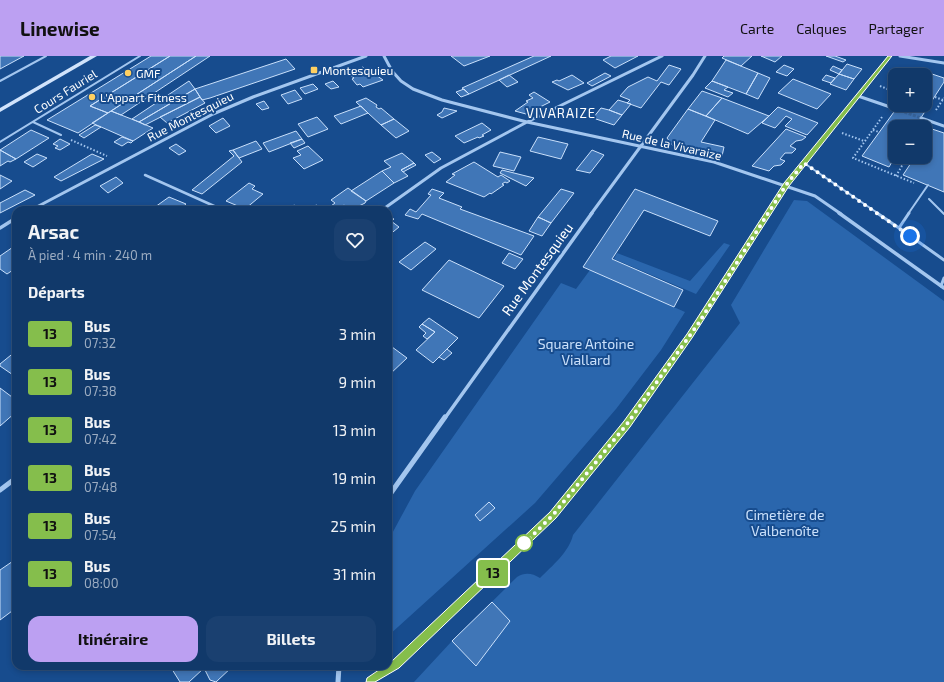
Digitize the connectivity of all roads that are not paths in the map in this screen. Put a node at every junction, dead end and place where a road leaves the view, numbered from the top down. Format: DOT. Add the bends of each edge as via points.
graph roads {
  1 [pos="46,56"];
  2 [pos="94,56"];
  3 [pos="140,56"];
  4 [pos="366,56"];
  5 [pos="384,56"];
  6 [pos="662,56"];
  7 [pos="705,56"];
  8 [pos="890,56"];
  9 [pos="900,56"];
  10 [pos="944,64"];
  11 [pos="0,81"];
  12 [pos="858,96"];
  13 [pos="888,107"];
  14 [pos="0,110"];
  15 [pos="921,118"];
  16 [pos="33,122"];
  17 [pos="527,122"];
  18 [pos="944,126"];
  19 [pos="61,135"];
  20 [pos="0,142"];
  21 [pos="640,146"];
  22 [pos="804,163"];
  23 [pos="145,175"];
  24 [pos="786,185"];
  25 [pos="928,186"];
  26 [pos="929,199"];
  27 [pos="39,206"];
  28 [pos="215,206"];
  29 [pos="388,206"];
  30 [pos="944,214"];
  31 [pos="12,220"];
  32 [pos="0,228"];
  33 [pos="899,228"];
  34 [pos="944,260"];
  35 [pos="944,278"];
  36 [pos="943,287"];
  37 [pos="12,481"];
  38 [pos="0,490"];
  39 [pos="392,491"];
  40 [pos="392,666"];
  41 [pos="340,670"];
  42 [pos="387,670"];
  43 [pos="338,682"];
  44 [pos="371,682"];
  1 -- 11 [label="lane"];
  2 -- 14 [label="main road, Cours Fauriel"];
  3 -- 16 [label="lane, Cours Fauriel"];
  4 -- 27 [label="street, Rue Montesquieu" via="213,114"];
  5 -- 17 [label="street, Rue de la Vivaraize" via="392,71 413,88 442,100"];
  6 -- 17 [label="street"];
  7 -- 21 [label="street, Rue Montesquieu"];
  8 -- 12 [label="street"];
  9 -- 10 [label="street"];
  12 -- 13 [label="street"];
  12 -- 22 [label="street"];
  15 -- 18 [label="street"];
  16 -- 19 [label="lane"];
  16 -- 20 [label="lane, Cours Fauriel"];
  17 -- 21 [label="street, Rue de la Vivaraize"];
  17 -- 29 [label="street" via="441,168"];
  21 -- 24 [label="street, Rue de la Vivaraize" via="714,162"];
  21 -- 39 [label="street, Rue Montesquieu"];
  22 -- 24 [label="street"];
  22 -- 33 [label="lane"];
  23 -- 28 [label="street"];
  24 -- 36 [label="street, Rue de la Vivaraize" via="815,196"];
  24 -- 40 [label="street" via="690,336 627,424 553,515"];
  25 -- 33 [label="lane"];
  26 -- 30 [label="lane"];
  31 -- 32 [label="street"];
  33 -- 34 [label="lane"];
  35 -- 36 [label="lane"];
  37 -- 38 [label="street"];
  41 -- 43 [label="street"];
  42 -- 44 [label="street"];
}
